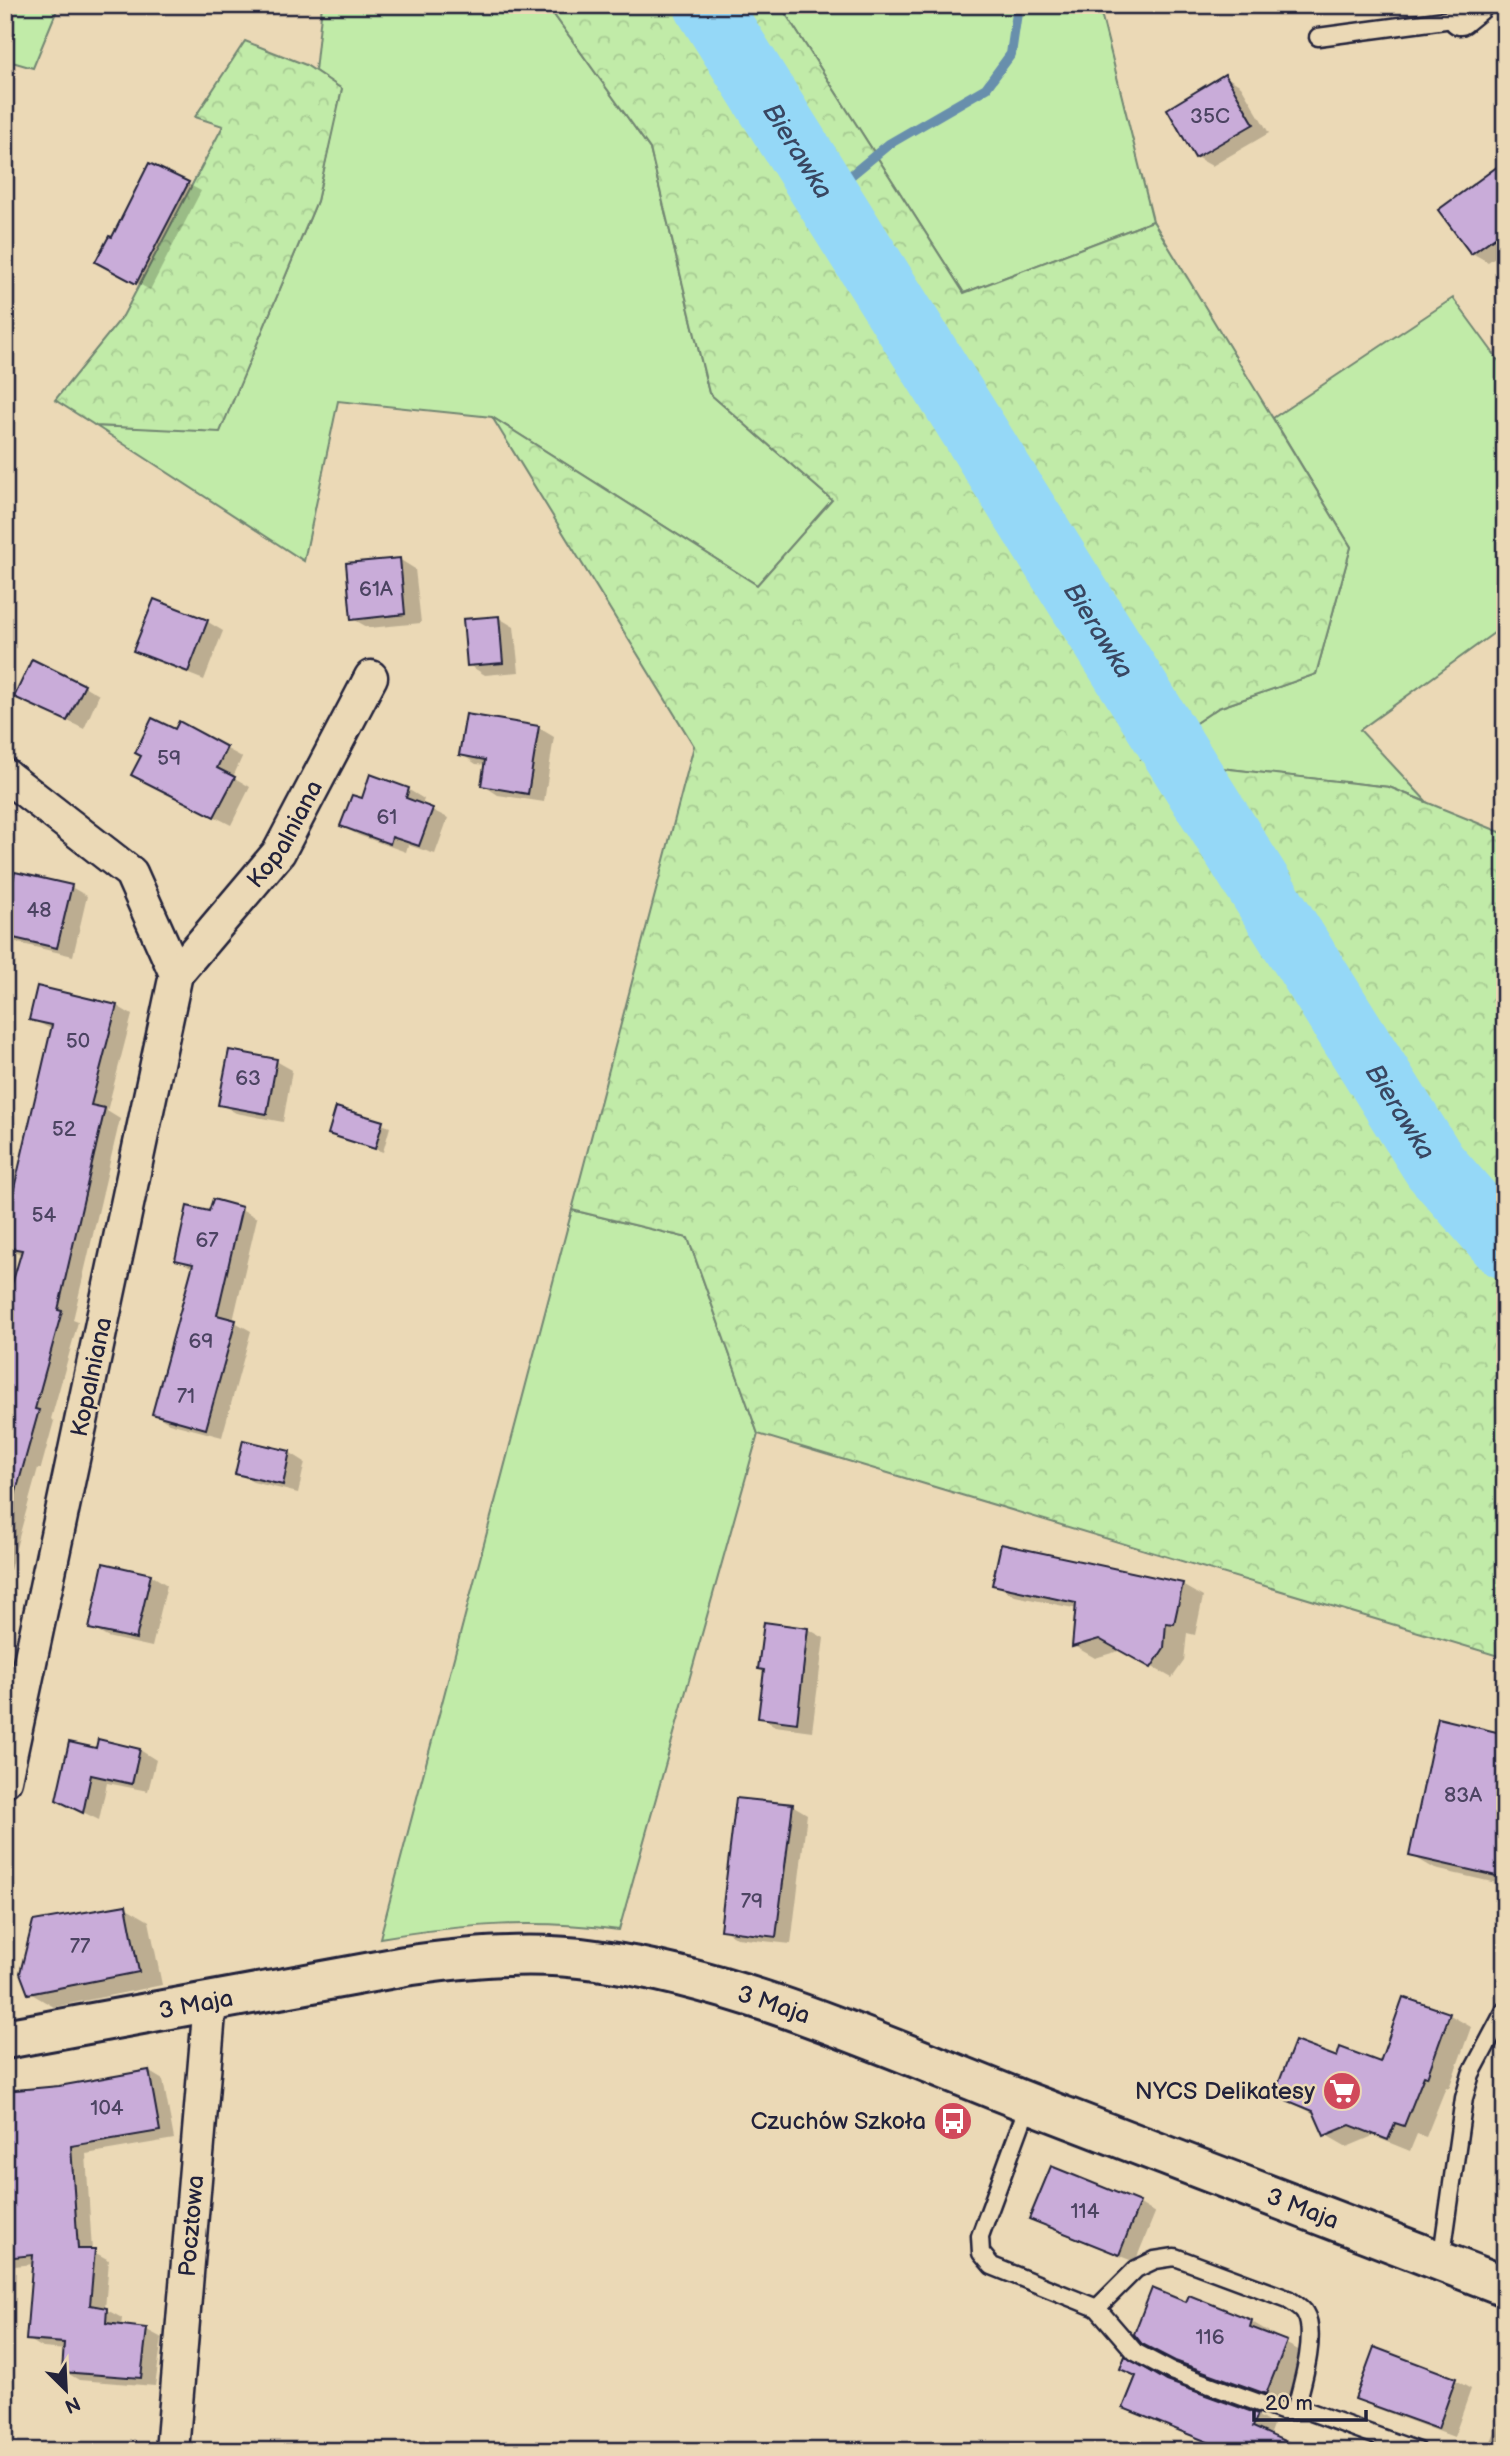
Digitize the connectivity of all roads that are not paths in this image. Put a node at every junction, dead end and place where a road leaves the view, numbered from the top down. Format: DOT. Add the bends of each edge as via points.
graph roads {
  1 [pos="1468,12"];
  2 [pos="1318,37"];
  3 [pos="371,677"];
  4 [pos="5,775"];
  5 [pos="176,974"];
  6 [pos="5,1780"];
  7 [pos="210,2002"];
  8 [pos="1505,2010"];
  9 [pos="5,2039"];
  10 [pos="1029,2103"];
  11 [pos="1441,2262"];
  12 [pos="1505,2286"];
  13 [pos="1097,2308"];
  14 [pos="1295,2411"];
  15 [pos="173,2451"];
  16 [pos="1418,2451"];
  1 -- 2 [label="lane"];
  3 -- 5 [label="street, Kopalniana" via="279,852"];
  4 -- 5 [label="street" via="131,873"];
  5 -- 6 [label="street, Kopalniana"];
  7 -- 9 [label="main road, 3 Maja"];
  7 -- 10 [label="main road, 3 Maja" via="451,1960 543,1955 594,1959 697,1980 746,1996"];
  7 -- 15 [label="street, Pocztowa"];
  8 -- 11 [label="lane" via="1471,2074 1464,2098"];
  10 -- 11 [label="main road, 3 Maja"];
  10 -- 13 [label="lane" via="980,2236 981,2253 992,2266"];
  11 -- 12 [label="main road, 3 Maja"];
  13 -- 14 [label="lane" via="1135,2351 1171,2371 1281,2411"];
  13 -- 14 [label="lane" via="1136,2269 1175,2257 1288,2299 1304,2311 1309,2322 1307,2362"];
  14 -- 16 [label="lane" via="1308,2411"];
}
